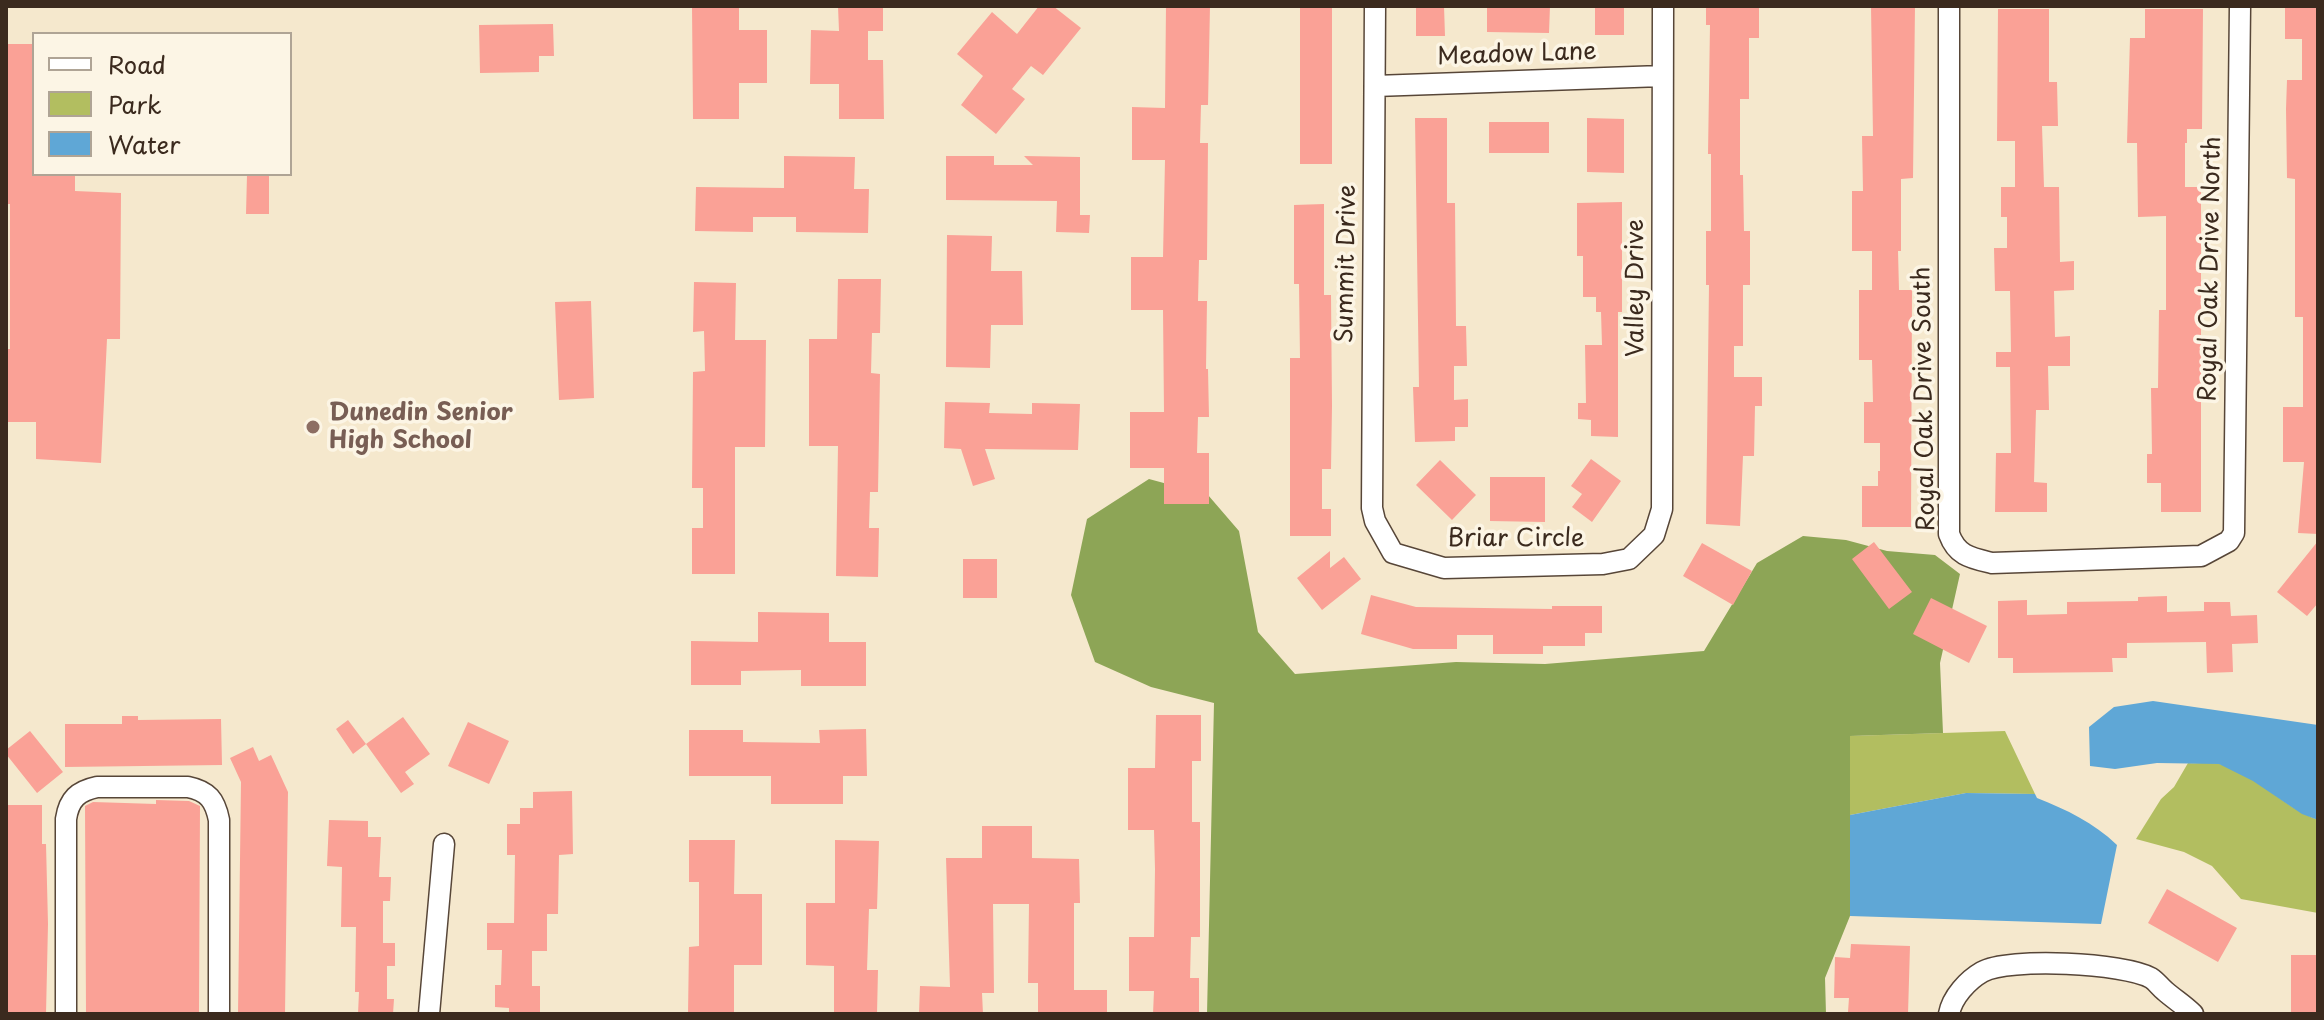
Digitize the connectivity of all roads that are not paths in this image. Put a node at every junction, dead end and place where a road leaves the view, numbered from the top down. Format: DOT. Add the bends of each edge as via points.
graph roads {
  1 [pos="1375,6"];
  2 [pos="1663,6"];
  3 [pos="1949,6"];
  4 [pos="2240,6"];
  5 [pos="1662,76"];
  6 [pos="1375,86"];
  7 [pos="1375,521"];
  8 [pos="2234,533"];
  9 [pos="1629,559"];
  10 [pos="444,844"];
  11 [pos="66,1014"];
  12 [pos="219,1014"];
  13 [pos="429,1014"];
  14 [pos="1949,1014"];
  15 [pos="2193,1014"];
  1 -- 6 [label="street, Summit Drive"];
  2 -- 5 [label="street, Valley Drive"];
  3 -- 8 [label="street, Royal Oak Drive South" via="1949,534 1954,546 1968,558 1992,563 2201,556"];
  4 -- 8 [label="street, Royal Oak Drive North"];
  5 -- 6 [label="street, Meadow Lane"];
  5 -- 9 [label="street, Valley Drive" via="1662,509 1654,535"];
  6 -- 7 [label="street, Summit Drive"];
  7 -- 9 [label="street, Briar Circle" via="1393,553 1444,568"];
  10 -- 13 [label="street"];
  11 -- 12 [label="street" via="66,819 76,795 97,787 200,789 217,807"];
  14 -- 15 [label="street" via="1964,986 1984,971 2008,965 2079,964 2152,978"];
}
